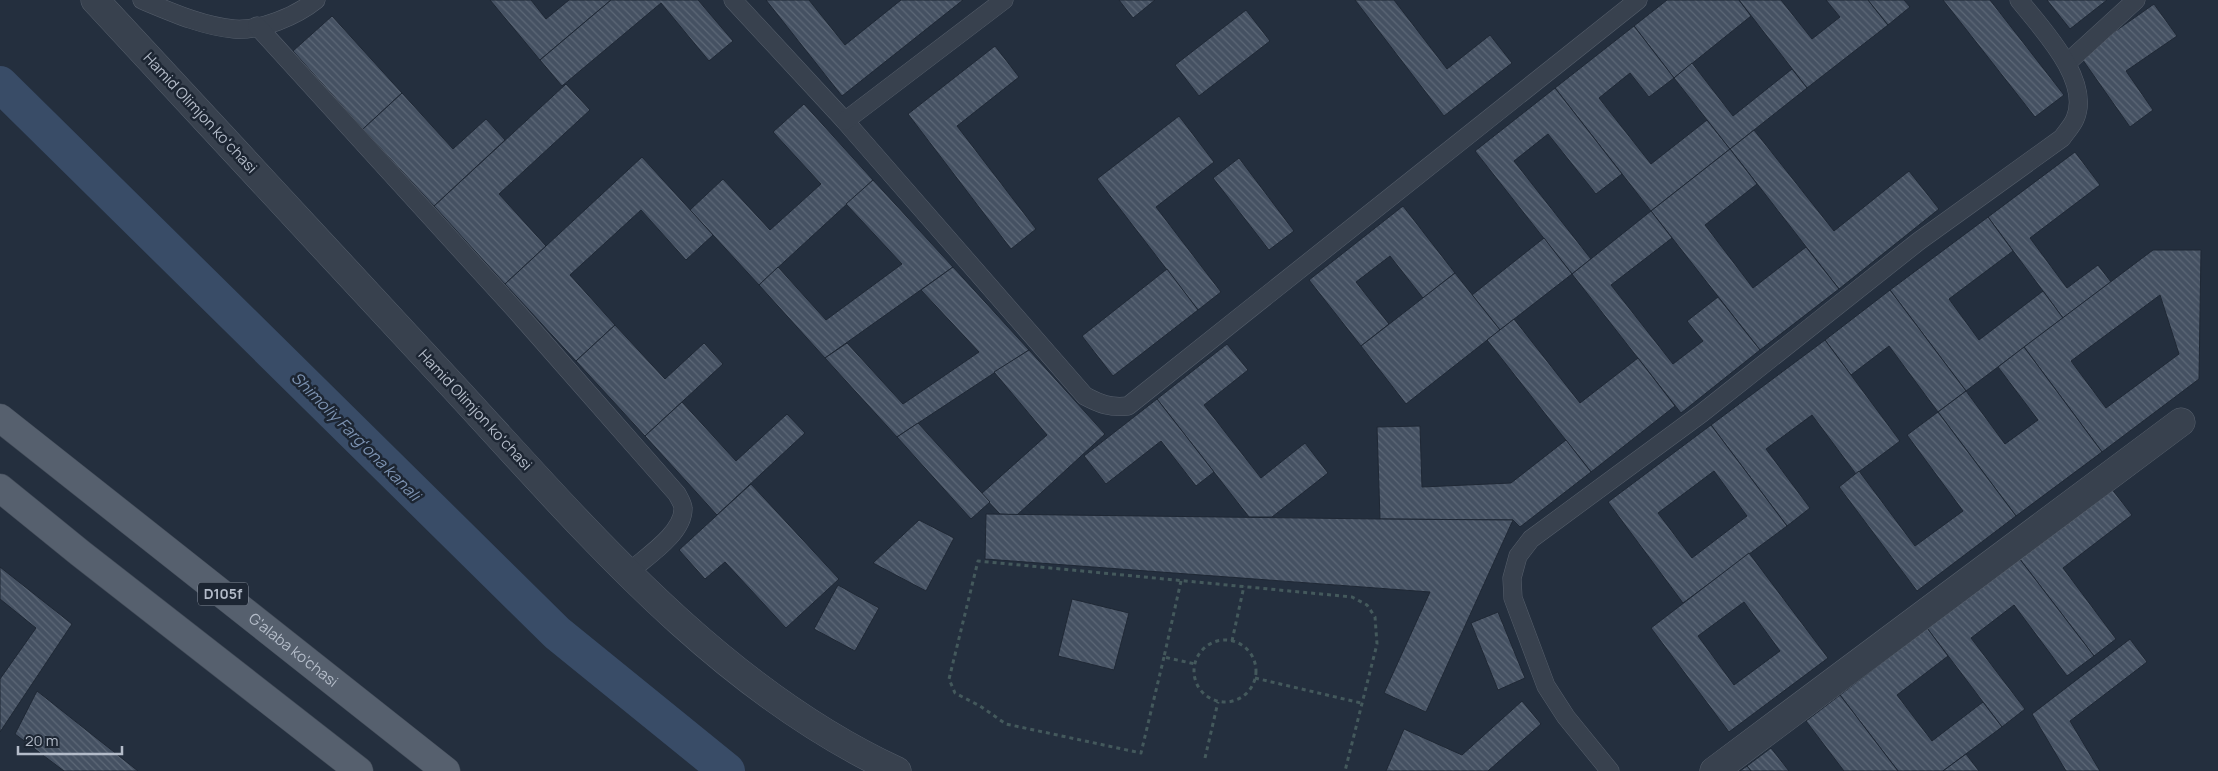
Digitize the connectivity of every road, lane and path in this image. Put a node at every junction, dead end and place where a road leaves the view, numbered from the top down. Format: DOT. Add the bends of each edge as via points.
graph roads {
  1 [pos="95,0"];
  2 [pos="100,0"];
  3 [pos="142,0"];
  4 [pos="316,0"];
  5 [pos="733,0"];
  6 [pos="1004,0"];
  7 [pos="1638,0"];
  8 [pos="2020,0"];
  9 [pos="2136,0"];
  10 [pos="257,26"];
  11 [pos="2067,62"];
  12 [pos="846,121"];
  13 [pos="0,418"];
  14 [pos="2181,422"];
  15 [pos="0,488"];
  16 [pos="629,572"];
  17 [pos="1181,581"];
  18 [pos="1244,586"];
  19 [pos="1232,641"];
  20 [pos="1164,658"];
  21 [pos="1195,664"];
  22 [pos="1255,678"];
  23 [pos="1218,702"];
  24 [pos="1361,703"];
  25 [pos="1205,758"];
  26 [pos="359,771"];
  27 [pos="446,771"];
  28 [pos="897,771"];
  29 [pos="1345,771"];
  30 [pos="1610,771"];
  31 [pos="1714,771"];
  1 -- 2 [label="lane"];
  1 -- 16 [label="street, Hamid Olimjon koʻchasi"];
  3 -- 10 [label="lane" via="190,19 235,29"];
  4 -- 10 [label="lane" via="296,14"];
  5 -- 12 [label="lane"];
  6 -- 12 [label="lane"];
  7 -- 12 [label="lane" via="1128,406 1113,408 1085,396"];
  8 -- 11 [label="lane"];
  9 -- 11 [label="lane"];
  10 -- 16 [label="lane" via="677,494 683,507 675,532"];
  11 -- 30 [label="lane" via="2078,97 2076,118 2062,138 1919,241 1702,413 1531,539 1518,556 1512,578 1513,598 1546,686 1566,717"];
  13 -- 27 [label="main road, G'alaba ko'chasi / D105f"];
  14 -- 31 [label="street"];
  15 -- 26 [label="main road" via="87,560"];
  16 -- 28 [label="street, Hamid Olimjon koʻchasi" via="730,666 794,712 871,759"];
  17 -- 18 [label="path"];
  17 -- 20 [label="path"];
  17 -- 20 [label="path" via="978,562 948,679 955,693 1006,724 1141,753"];
  18 -- 19 [label="path"];
  18 -- 24 [label="path" via="1352,597 1367,605 1376,617 1377,644"];
  19 -- 21 [label="path" via="1209,645"];
  19 -- 22 [label="path" via="1252,655 1256,666"];
  20 -- 21 [label="path"];
  21 -- 23 [label="path" via="1198,688"];
  22 -- 23 [label="path" via="1242,698"];
  22 -- 24 [label="path"];
  23 -- 25 [label="path"];
  24 -- 29 [label="path"];
}
